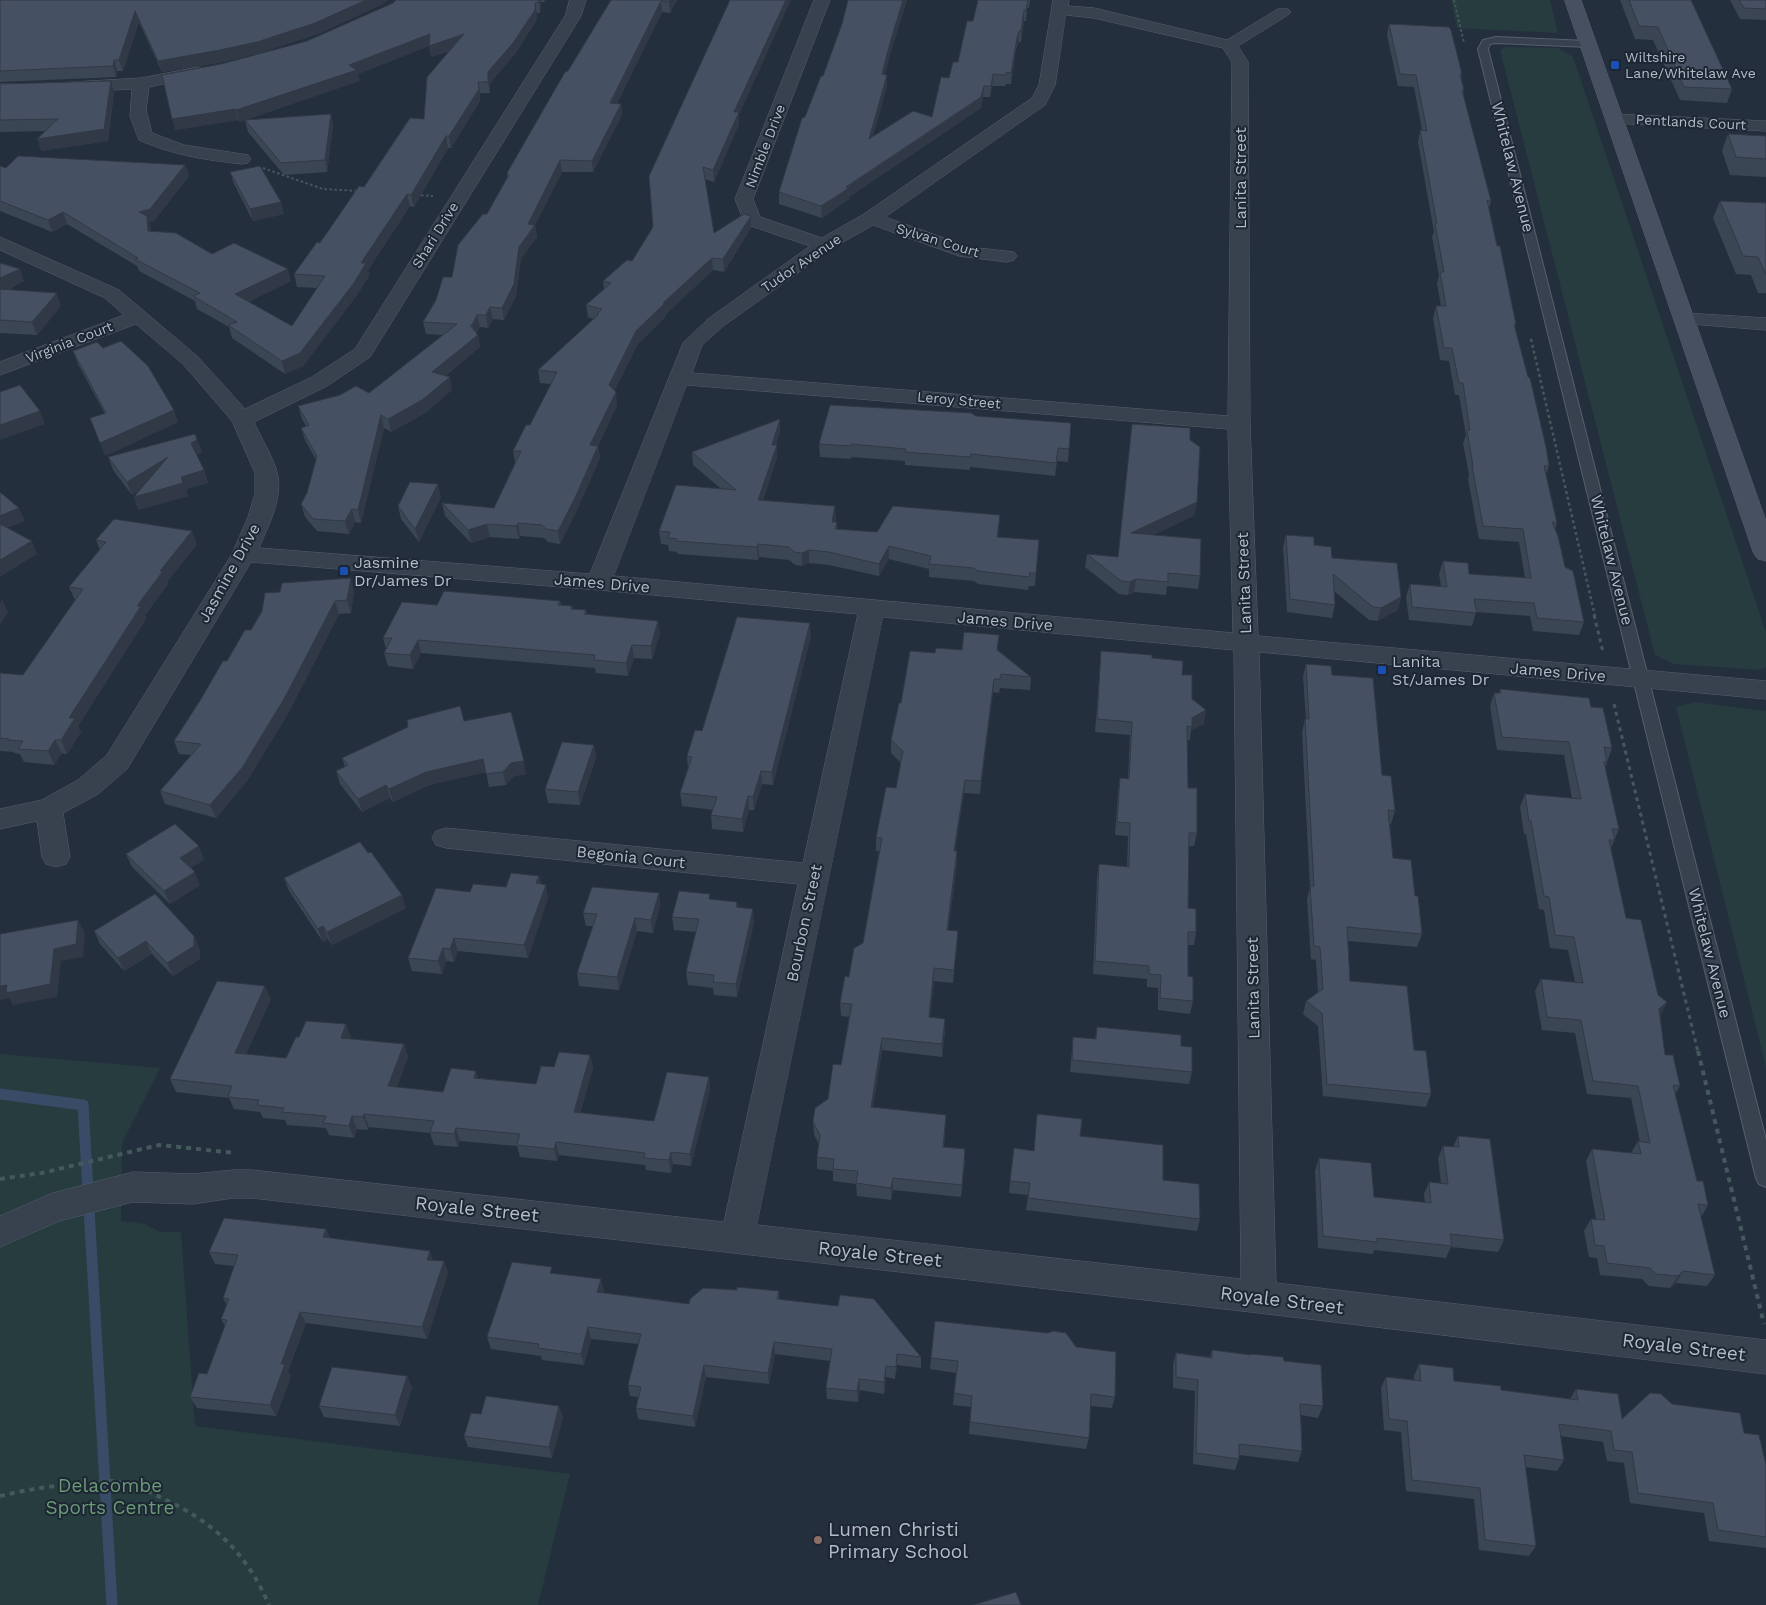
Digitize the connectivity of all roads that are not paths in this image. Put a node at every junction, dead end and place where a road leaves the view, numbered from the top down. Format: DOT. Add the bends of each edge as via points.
graph roads {
  1 [pos="578,0"];
  2 [pos="822,0"];
  3 [pos="1573,0"];
  4 [pos="1060,5"];
  5 [pos="1283,12"];
  6 [pos="1588,44"];
  7 [pos="1229,45"];
  8 [pos="214,70"];
  9 [pos="141,83"];
  10 [pos="0,89"];
  11 [pos="1616,119"];
  12 [pos="1766,126"];
  13 [pos="242,159"];
  14 [pos="871,218"];
  15 [pos="0,243"];
  16 [pos="824,245"];
  17 [pos="1007,256"];
  18 [pos="139,316"];
  19 [pos="1685,319"];
  20 [pos="1766,324"];
  21 [pos="0,369"];
  22 [pos="679,378"];
  23 [pos="242,418"];
  24 [pos="1239,423"];
  25 [pos="244,554"];
  26 [pos="1766,554"];
  27 [pos="598,582"];
  28 [pos="872,608"];
  29 [pos="1246,643"];
  30 [pos="1642,680"];
  31 [pos="1766,690"];
  32 [pos="49,809"];
  33 [pos="0,819"];
  34 [pos="446,838"];
  35 [pos="56,857"];
  36 [pos="815,876"];
  37 [pos="1766,1178"];
  38 [pos="0,1232"];
  39 [pos="737,1238"];
  40 [pos="1258,1297"];
  41 [pos="1765,1340"];
  1 -- 23 [label="street, Shari Drive" via="573,16 363,353 316,385"];
  2 -- 16 [label="street, Nimble Drive" via="744,199 752,220"];
  3 -- 6 [label="street"];
  4 -- 7 [label="street"];
  4 -- 14 [label="street, Tudor Avenue" via="1047,85 1039,101"];
  5 -- 7 [label="street"];
  6 -- 11 [label="street"];
  6 -- 30 [label="lane, Whitelaw Avenue" via="1496,40 1486,42 1483,49"];
  7 -- 24 [label="street, Lanita Street" via="1240,62"];
  8 -- 9 [label="street"];
  9 -- 10 [label="street"];
  9 -- 13 [label="street" via="138,121 145,136 184,151"];
  11 -- 12 [label="street, Pentlands Court"];
  11 -- 19 [label="street"];
  14 -- 16 [label="street, Tudor Avenue"];
  14 -- 17 [label="street, Sylvan Court" via="966,252"];
  15 -- 18 [label="street, Jasmine Drive" via="112,294"];
  16 -- 22 [label="street, Tudor Avenue" via="715,323 693,343"];
  18 -- 21 [label="street, Virginia Court"];
  18 -- 23 [label="street, Jasmine Drive" via="190,360"];
  19 -- 20 [label="street"];
  19 -- 26 [label="street"];
  22 -- 24 [label="street, Leroy Street"];
  22 -- 27 [label="street, Tudor Avenue"];
  23 -- 25 [label="street, Jasmine Drive" via="266,473 266,494 260,517"];
  24 -- 29 [label="street, Lanita Street"];
  25 -- 27 [label="street, James Drive"];
  25 -- 32 [label="street, Jasmine Drive" via="117,762 88,787"];
  27 -- 28 [label="street, James Drive"];
  28 -- 29 [label="street, James Drive"];
  28 -- 36 [label="street, Bourbon Street"];
  29 -- 30 [label="street, James Drive"];
  29 -- 40 [label="street, Lanita Street"];
  30 -- 31 [label="street, James Drive"];
  30 -- 37 [label="lane, Whitelaw Avenue"];
  32 -- 33 [label="street, Jasmine Drive"];
  32 -- 35 [label="street"];
  34 -- 36 [label="street, Begonia Court"];
  36 -- 39 [label="street, Bourbon Street"];
  38 -- 39 [label="street, Royale Street" via="53,1208 133,1187 193,1189 241,1184"];
  39 -- 40 [label="street, Royale Street"];
  40 -- 41 [label="street, Royale Street"];
}
